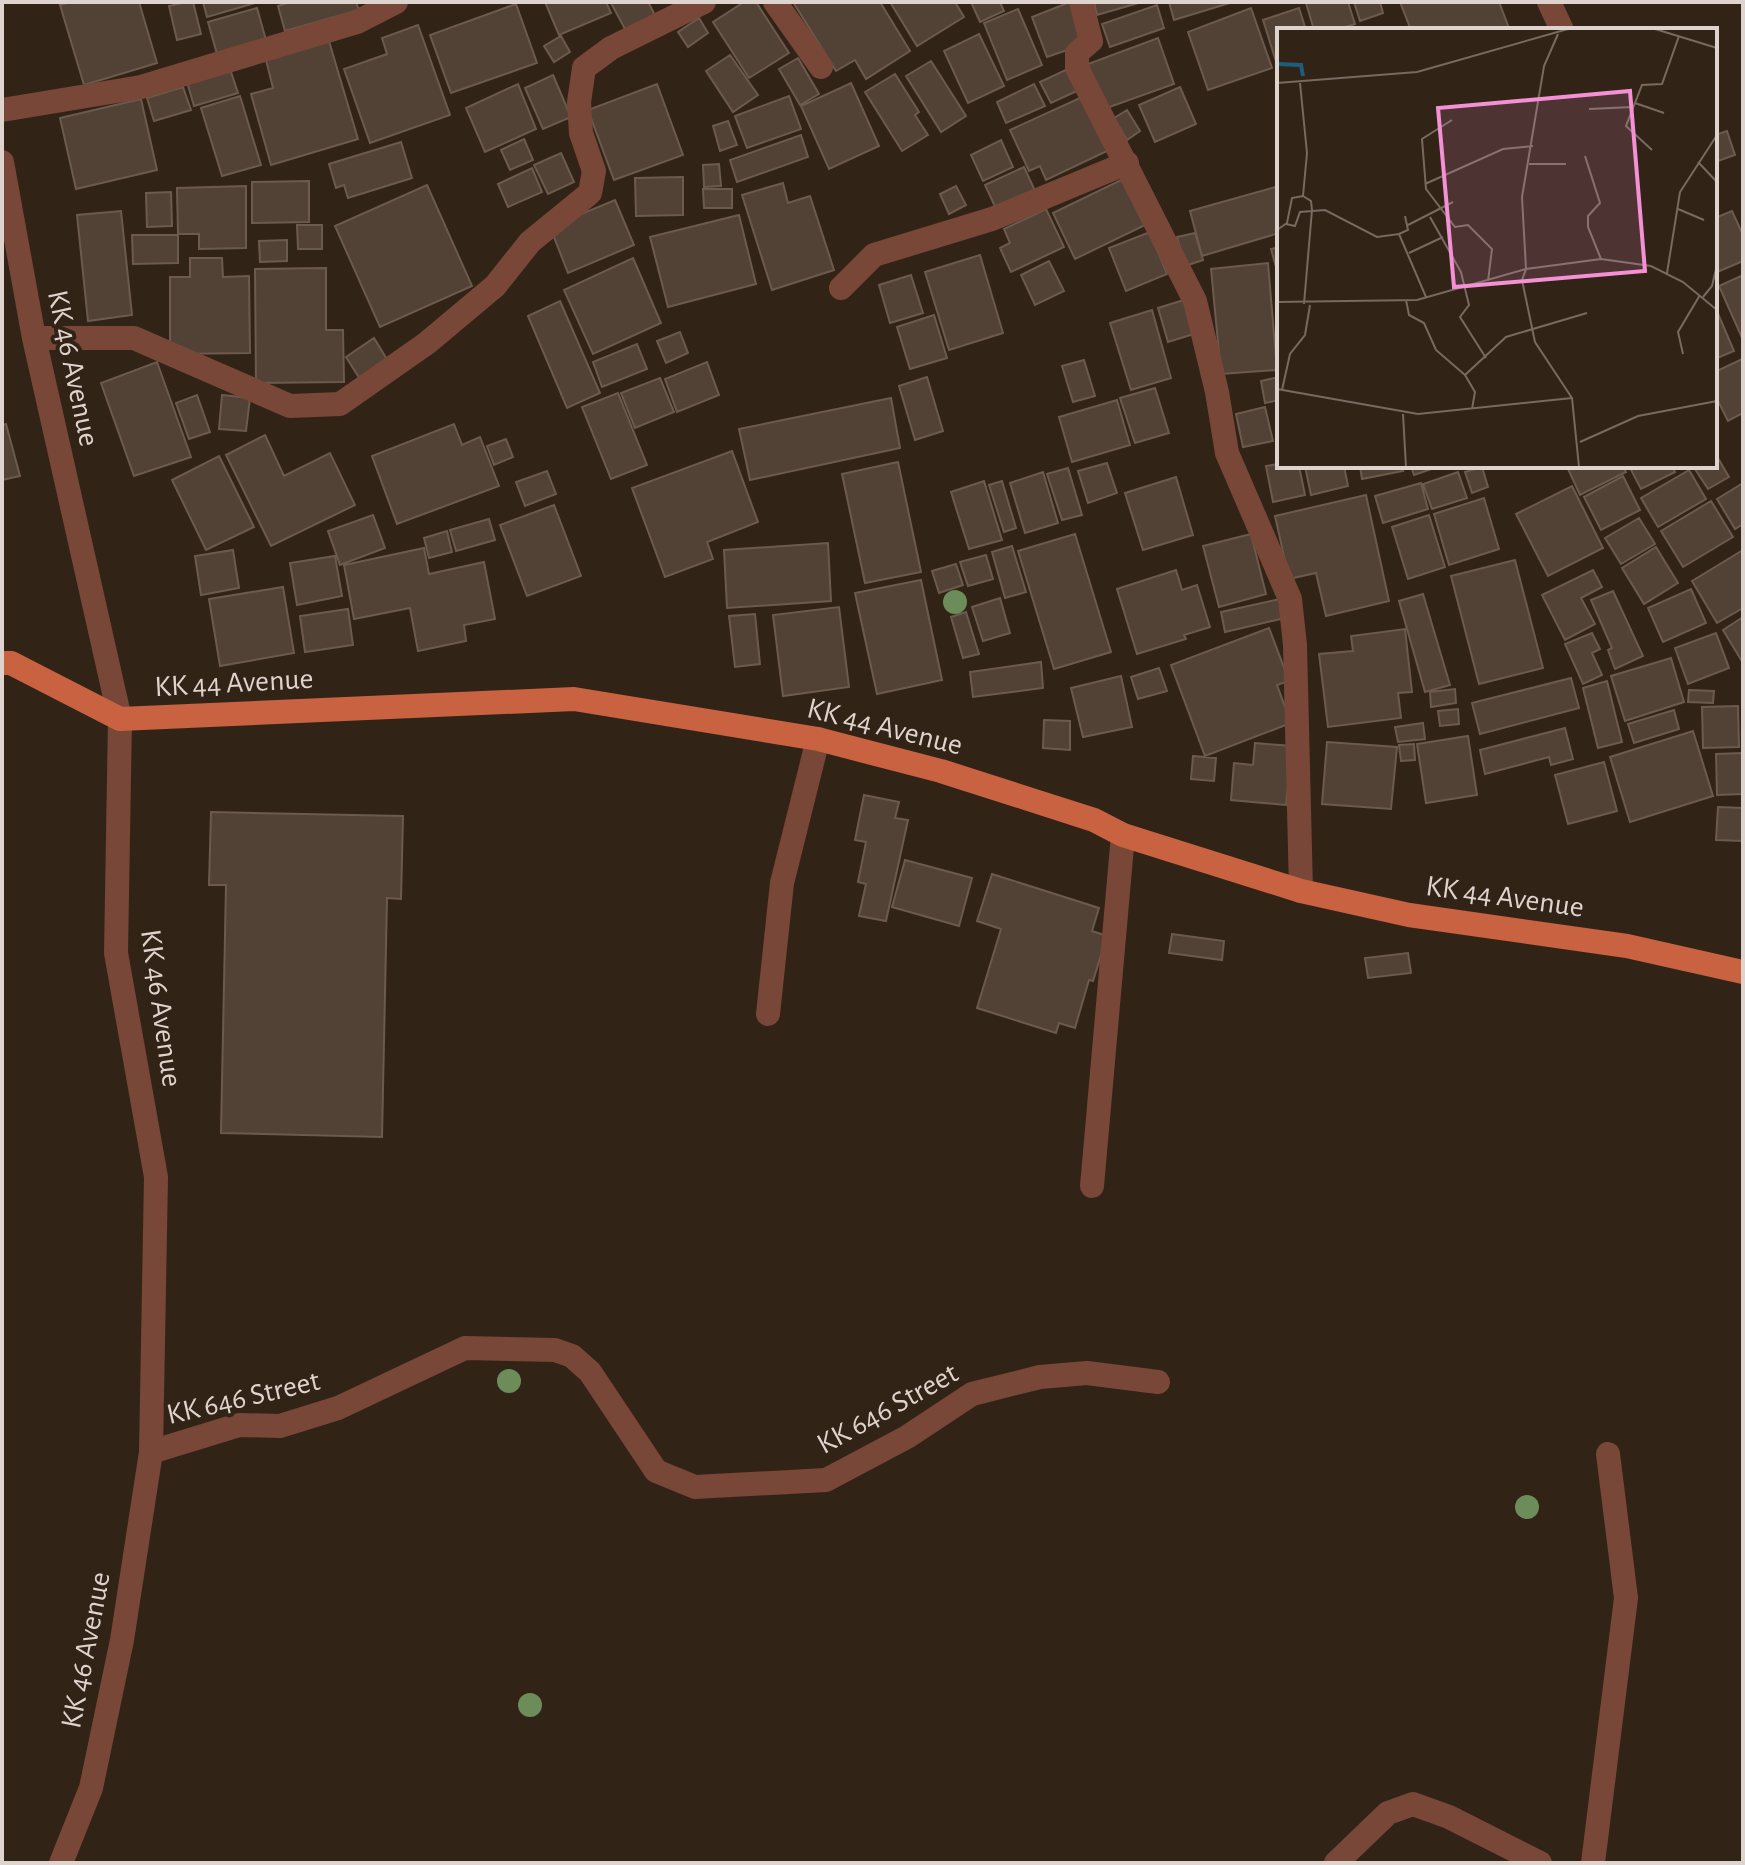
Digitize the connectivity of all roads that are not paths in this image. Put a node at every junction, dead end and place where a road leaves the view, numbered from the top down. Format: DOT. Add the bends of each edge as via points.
graph roads {
  1 [pos="396,2"];
  2 [pos="704,2"];
  3 [pos="775,2"];
  4 [pos="1081,2"];
  5 [pos="1549,2"];
  6 [pos="1561,28"];
  7 [pos="821,67"];
  8 [pos="2,110"];
  9 [pos="2,162"];
  10 [pos="1127,163"];
  11 [pos="841,288"];
  12 [pos="34,338"];
  13 [pos="2,663"];
  14 [pos="120,719"];
  15 [pos="818,739"];
  16 [pos="1123,835"];
  17 [pos="1301,891"];
  18 [pos="1743,972"];
  19 [pos="768,1014"];
  20 [pos="1092,1186"];
  21 [pos="1158,1382"];
  22 [pos="151,1452"];
  23 [pos="1608,1454"];
  24 [pos="61,1863"];
  25 [pos="1336,1863"];
  26 [pos="1540,1863"];
  27 [pos="1593,1863"];
  1 -- 8 [label="street" via="357,22 141,87"];
  2 -- 12 [label="street" via="611,48 584,68 579,102 581,133 594,171 590,193 530,242 495,286 427,343 340,404 290,406 134,338"];
  3 -- 7 [label="street"];
  4 -- 10 [label="street" via="1091,41 1077,53 1077,68"];
  5 -- 6 [label="street"];
  9 -- 12 [label="street, KK 46 Avenue"];
  10 -- 11 [label="street" via="992,219 874,255"];
  10 -- 17 [label="street" via="1195,301 1227,453 1290,599"];
  12 -- 14 [label="street, KK 46 Avenue"];
  13 -- 14 [label="main road, KK 44 Avenue"];
  14 -- 15 [label="main road, KK 44 Avenue" via="574,699"];
  14 -- 22 [label="street, KK 46 Avenue" via="116,953 156,1177"];
  15 -- 16 [label="main road, KK 44 Avenue" via="941,771 1094,820"];
  15 -- 19 [label="street" via="782,883"];
  16 -- 17 [label="main road, KK 44 Avenue"];
  16 -- 20 [label="street"];
  17 -- 18 [label="main road, KK 44 Avenue" via="1409,915 1627,946"];
  21 -- 22 [label="street, KK 646 Street" via="1087,1373 1040,1377 972,1394 907,1437 826,1480 695,1487 656,1471 590,1372 572,1356 555,1350 465,1348 338,1408 280,1426 239,1425"];
  22 -- 24 [label="street, KK 46 Avenue" via="122,1640 91,1788"];
  23 -- 27 [label="street" via="1626,1598"];
  25 -- 26 [label="street" via="1388,1813 1413,1804"];
}
